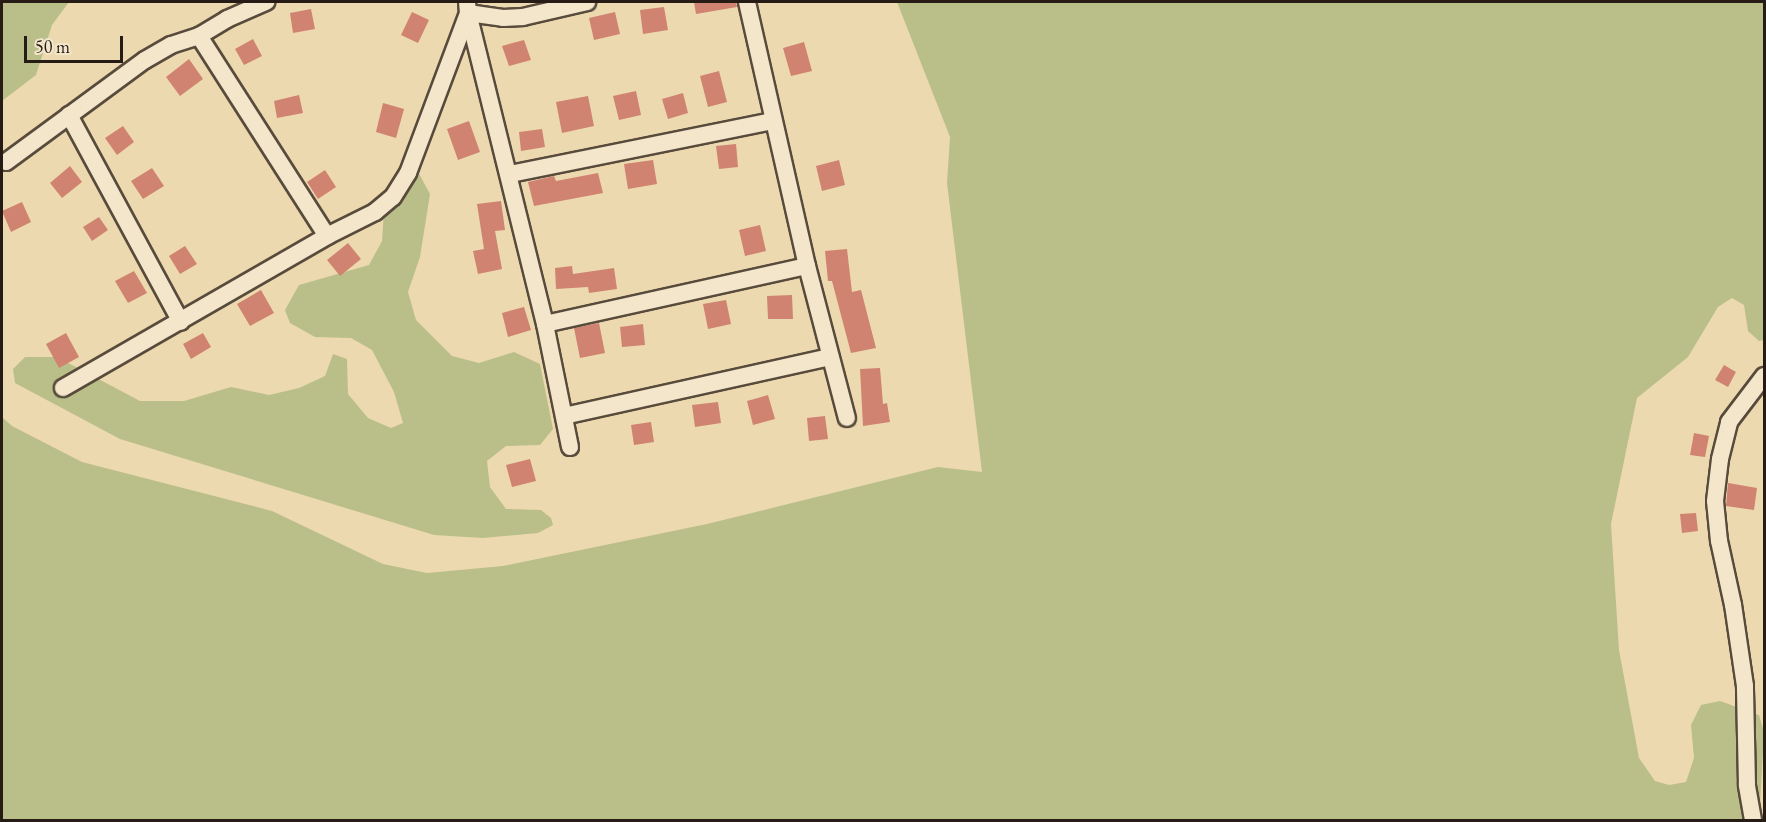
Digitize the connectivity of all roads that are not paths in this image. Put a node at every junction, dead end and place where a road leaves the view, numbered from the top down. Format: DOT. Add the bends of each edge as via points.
graph roads {
  1 [pos="266,2"];
  2 [pos="587,2"];
  3 [pos="747,2"];
  4 [pos="468,7"];
  5 [pos="199,36"];
  6 [pos="69,115"];
  7 [pos="773,121"];
  8 [pos="6,162"];
  9 [pos="510,174"];
  10 [pos="327,236"];
  11 [pos="807,266"];
  12 [pos="181,322"];
  13 [pos="545,324"];
  14 [pos="831,357"];
  15 [pos="1764,376"];
  16 [pos="63,388"];
  17 [pos="564,416"];
  18 [pos="847,418"];
  19 [pos="570,447"];
  20 [pos="1754,820"];
  1 -- 5 [label="street"];
  2 -- 4 [label="street" via="503,18"];
  3 -- 7 [label="street"];
  4 -- 9 [label="street"];
  4 -- 10 [label="street" via="408,173 393,197 375,212"];
  5 -- 6 [label="street" via="171,45 145,60"];
  5 -- 10 [label="street"];
  6 -- 8 [label="street"];
  6 -- 12 [label="street"];
  7 -- 9 [label="street"];
  7 -- 11 [label="street"];
  9 -- 13 [label="street"];
  10 -- 12 [label="street"];
  11 -- 13 [label="street"];
  11 -- 14 [label="street"];
  12 -- 16 [label="street"];
  13 -- 17 [label="street"];
  14 -- 17 [label="street"];
  14 -- 18 [label="street"];
  15 -- 20 [label="street" via="1729,422 1715,501 1746,686 1747,785"];
  17 -- 19 [label="street"];
}
